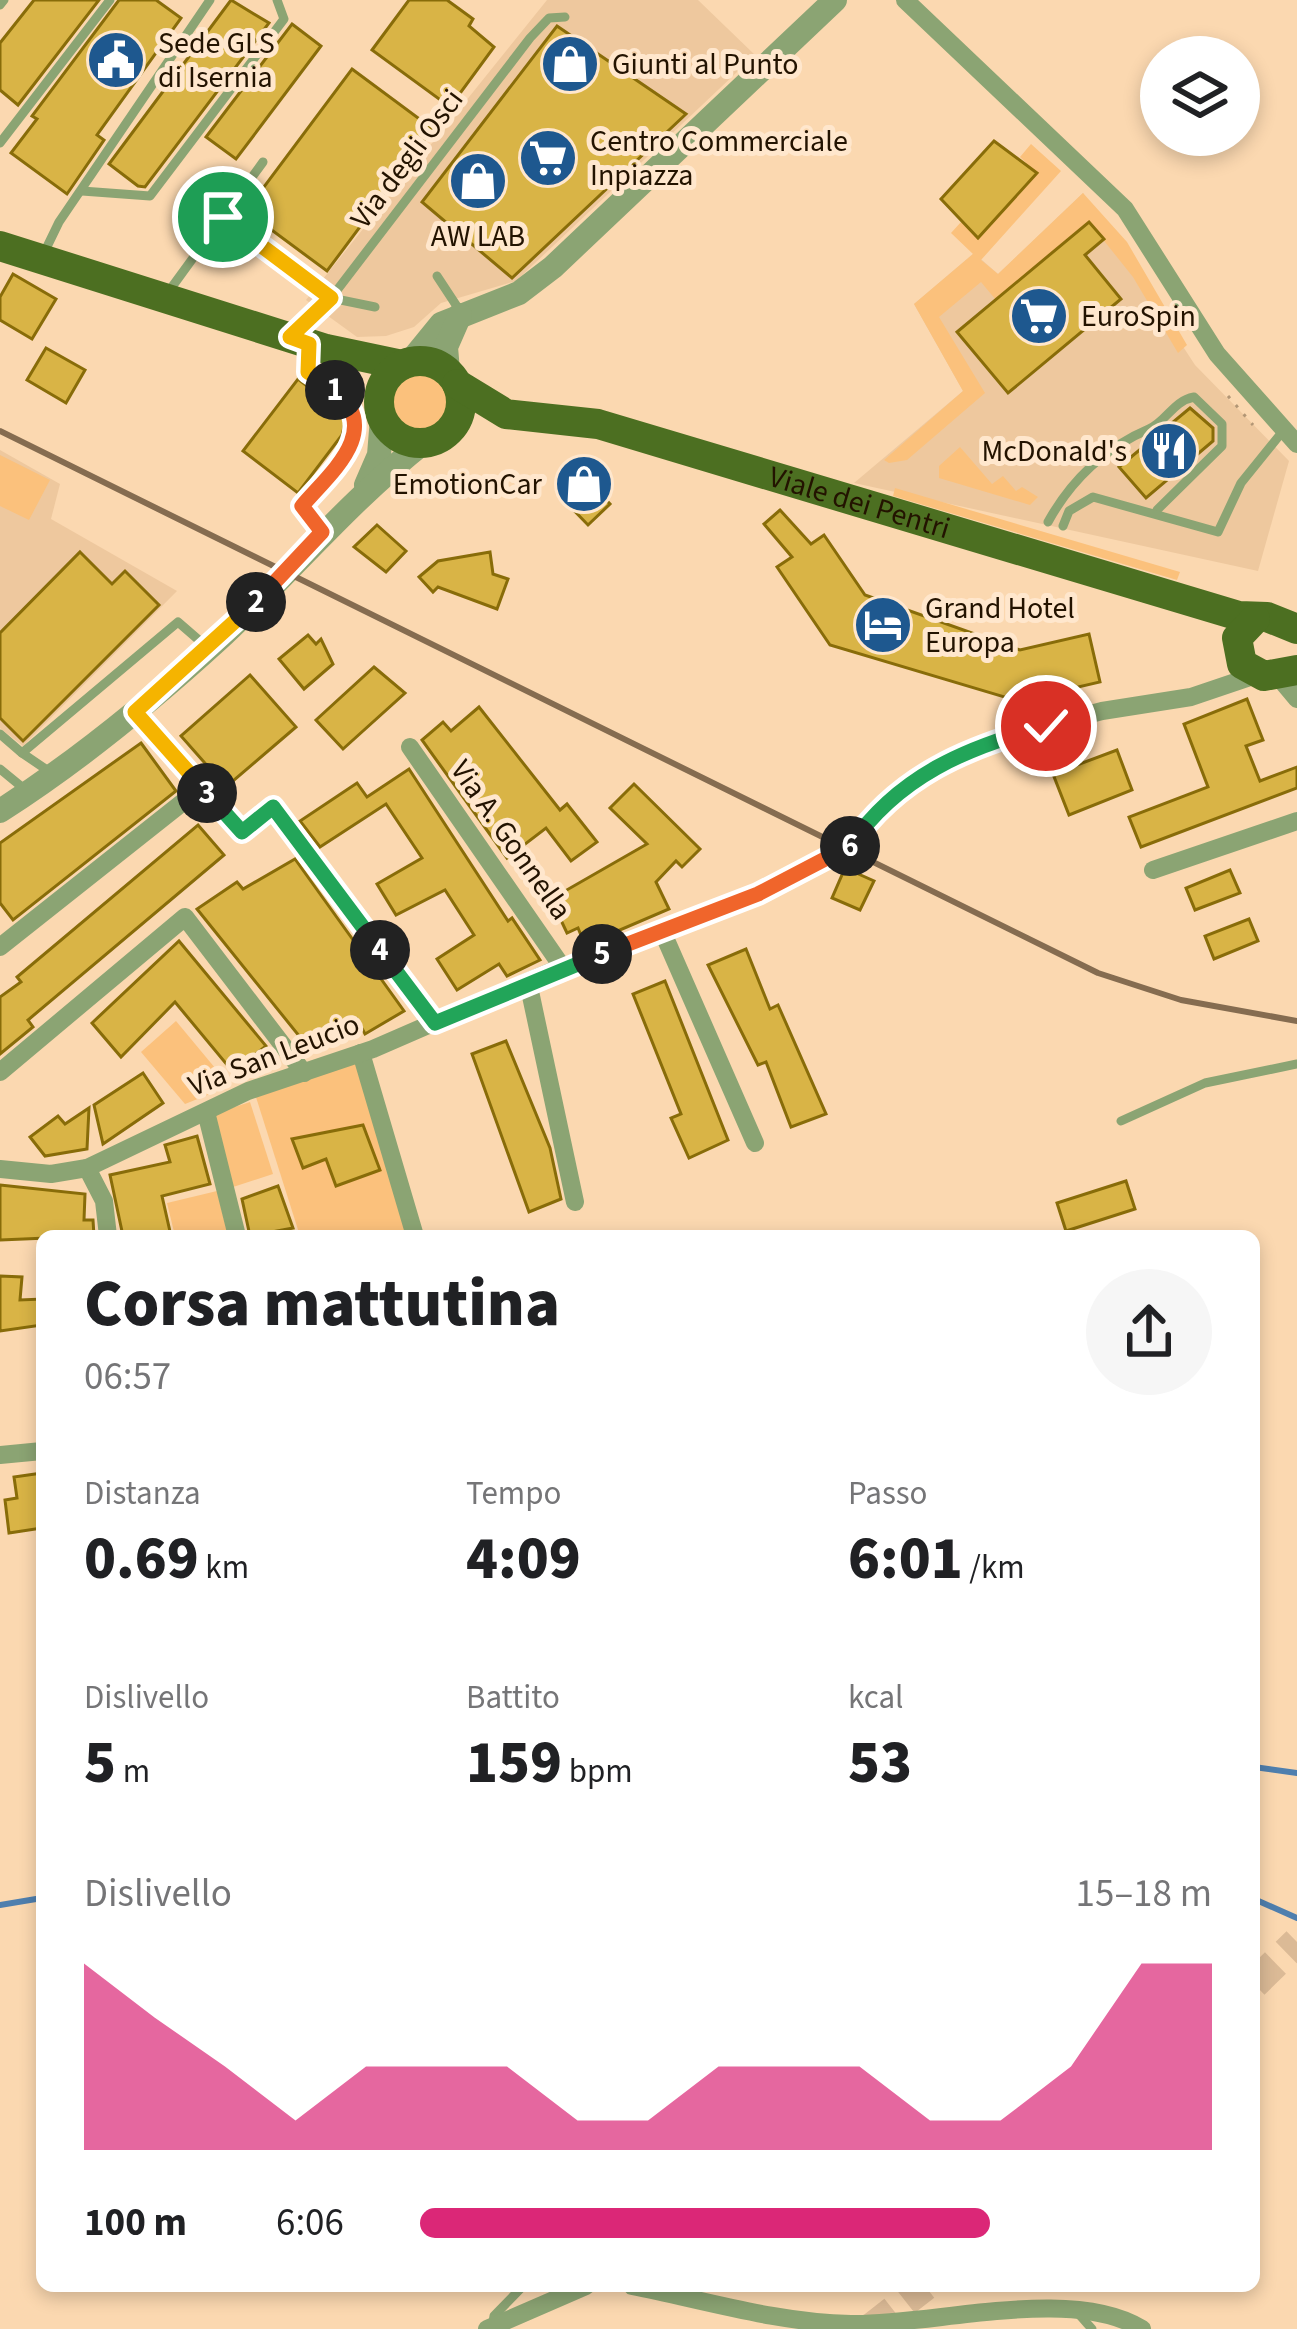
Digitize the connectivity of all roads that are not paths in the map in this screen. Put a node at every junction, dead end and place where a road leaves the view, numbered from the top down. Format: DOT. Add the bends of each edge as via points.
graph roads {
  1 [pos="110,0"];
  2 [pos="210,0"];
  3 [pos="277,0"];
  4 [pos="836,0"];
  5 [pos="905,0"];
  6 [pos="565,17"];
  7 [pos="0,143"];
  8 [pos="263,162"];
  9 [pos="82,190"];
  10 [pos="223,217"];
  11 [pos="0,245"];
  12 [pos="42,258"];
  13 [pos="437,276"];
  14 [pos="166,295"];
  15 [pos="331,298"];
  16 [pos="375,307"];
  17 [pos="462,314"];
  18 [pos="308,343"];
  19 [pos="406,363"];
  20 [pos="452,377"];
  21 [pos="381,413"];
  22 [pos="506,414"];
  23 [pos="431,440"];
  24 [pos="1284,440"];
  25 [pos="365,488"];
  26 [pos="1157,511"];
  27 [pos="1048,522"];
  28 [pos="1063,526"];
  29 [pos="322,532"];
  30 [pos="1297,628"];
  31 [pos="208,648"];
  32 [pos="1260,655"];
  33 [pos="1297,699"];
  34 [pos="135,712"];
  35 [pos="0,734"];
  36 [pos="410,747"];
  37 [pos="22,753"];
  38 [pos="0,769"];
  39 [pos="55,775"];
  40 [pos="202,787"];
  41 [pos="28,793"];
  42 [pos="0,812"];
  43 [pos="1297,821"];
  44 [pos="1153,870"];
  45 [pos="663,933"];
  46 [pos="0,947"];
  47 [pos="563,968"];
  48 [pos="527,982"];
  49 [pos="435,1023"];
  50 [pos="361,1053"];
  51 [pos="1297,1064"];
  52 [pos="0,1072"];
  53 [pos="304,1073"];
  54 [pos="206,1112"];
  55 [pos="1121,1121"];
  56 [pos="755,1143"];
  57 [pos="87,1168"];
  58 [pos="0,1169"];
  59 [pos="575,1202"];
  60 [pos="107,1230"];
  61 [pos="236,1230"];
  62 [pos="413,1230"];
  63 [pos="36,1452"];
  64 [pos="0,1455"];
  65 [pos="517,2292"];
  66 [pos="572,2292"];
  67 [pos="666,2292"];
  68 [pos="1077,2312"];
  69 [pos="490,2328"];
  70 [pos="1091,2329"];
  71 [pos="1142,2329"];
  1 -- 7 [label="lane"];
  2 -- 9 [label="lane"];
  3 -- 9 [label="lane" via="284,19 150,196"];
  4 -- 17 [label="street" via="553,267 518,293"];
  5 -- 24 [label="street" via="1125,209 1217,354"];
  6 -- 15 [label="lane, Via degli Osci" via="549,18 530,38"];
  8 -- 10 [label="lane"];
  9 -- 12 [label="lane"];
  10 -- 14 [label="lane"];
  10 -- 15 [label="lane"];
  11 -- 12 [label="main road"];
  12 -- 14 [label="main road"];
  13 -- 17 [label="lane"];
  14 -- 18 [label="main road"];
  15 -- 16 [label="lane"];
  15 -- 18 [label="lane, Via degli Osci"];
  17 -- 19 [label="street" via="441,324"];
  17 -- 20 [label="street" via="446,347"];
  18 -- 19 [label="main road"];
  18 -- 21 [label="main road" via="355,371"];
  18 -- 29 [label="lane" via="308,372 347,400 356,420 355,441 302,506"];
  19 -- 20 [label="main road" via="434,363"];
  19 -- 21 [label="main road" via="383,383"];
  20 -- 22 [label="main road, Viale dei Pentri"];
  20 -- 23 [label="main road" via="459,415"];
  21 -- 23 [label="main road" via="401,438"];
  21 -- 25 [label="street" via="379,455"];
  22 -- 23 [label="main road, Viale dei Pentri"];
  22 -- 32 [label="main road, Viale dei Pentri" via="598,424 1212,608"];
  23 -- 25 [label="street"];
  24 -- 26 [label="lane" via="1241,483 1218,532"];
  25 -- 29 [label="street"];
  26 -- 27 [label="lane" via="1222,446 1222,424 1194,398 1126,436 1064,492"];
  26 -- 28 [label="lane" via="1093,497 1069,511"];
  29 -- 31 [label="street"];
  30 -- 32 [label="main road, Viale dei Pentri" via="1267,617"];
  31 -- 34 [label="street"];
  31 -- 37 [label="lane" via="178,622"];
  32 -- 33 [label="street"];
  32 -- 45 [label="street, Via San Leucio" via="1214,689 1083,716 940,763 870,817 847,851"];
  34 -- 39 [label="street"];
  34 -- 40 [label="street"];
  35 -- 37 [label="lane"];
  36 -- 47 [label="street, Via A. Gonnella"];
  37 -- 39 [label="lane"];
  38 -- 41 [label="lane"];
  39 -- 41 [label="street"];
  40 -- 46 [label="street"];
  40 -- 49 [label="street" via="242,832 273,807"];
  41 -- 42 [label="street"];
  43 -- 44 [label="street"];
  45 -- 47 [label="street, Via San Leucio"];
  45 -- 56 [label="street"];
  47 -- 48 [label="street, Via San Leucio"];
  48 -- 49 [label="street, Via San Leucio"];
  48 -- 59 [label="street"];
  49 -- 50 [label="street, Via San Leucio"];
  50 -- 53 [label="street, Via San Leucio"];
  50 -- 62 [label="street"];
  51 -- 55 [label="lane" via="1205,1083"];
  52 -- 53 [label="street" via="184,917"];
  53 -- 54 [label="street, Via San Leucio"];
  54 -- 57 [label="street, Via San Leucio"];
  54 -- 61 [label="street"];
  57 -- 58 [label="street, Via San Leucio"];
  57 -- 60 [label="street"];
  63 -- 64 [label="street"];
  65 -- 69 [label="lane"];
  66 -- 69 [label="street"];
  67 -- 68 [label="street" via="850,2324 992,2309"];
  68 -- 70 [label="lane"];
  68 -- 71 [label="street"];
}
